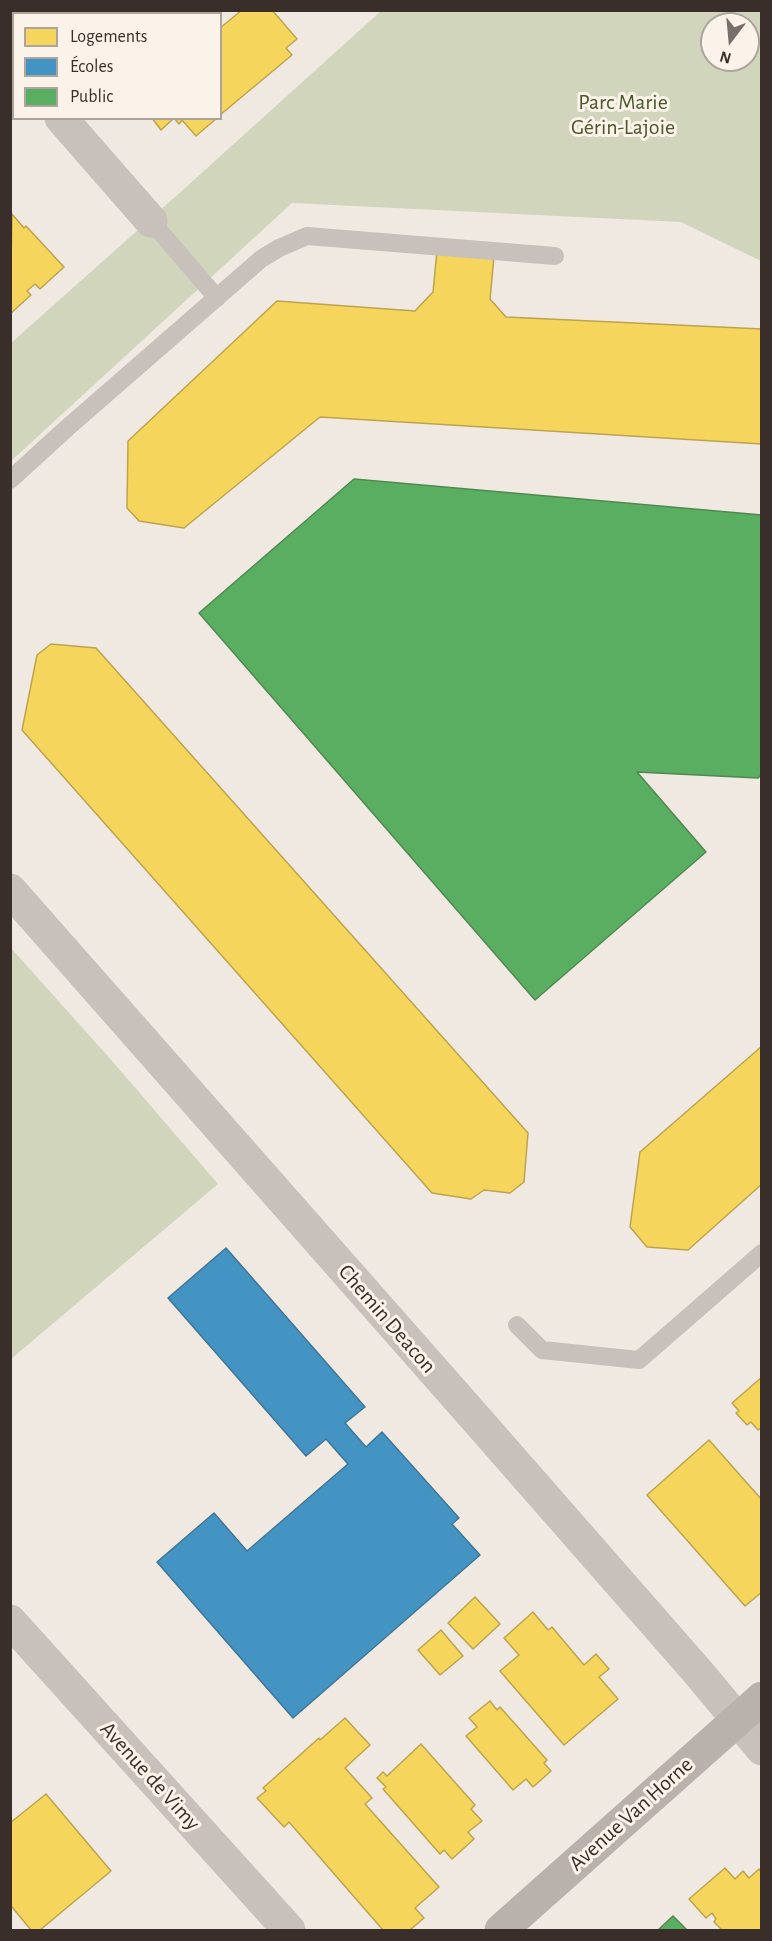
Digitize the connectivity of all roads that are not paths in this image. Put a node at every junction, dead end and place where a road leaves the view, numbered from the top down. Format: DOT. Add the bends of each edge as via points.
graph roads {
  1 [pos="63,120"];
  2 [pos="151,221"];
  3 [pos="555,256"];
  4 [pos="217,298"];
  5 [pos="10,480"];
  6 [pos="10,890"];
  7 [pos="762,1253"];
  8 [pos="517,1324"];
  9 [pos="10,1621"];
  10 [pos="762,1698"];
  11 [pos="737,1720"];
  12 [pos="762,1749"];
  13 [pos="290,1930"];
  14 [pos="501,1930"];
  1 -- 2 [label="street"];
  2 -- 4 [label="lane"];
  3 -- 4 [label="lane" via="307,236 261,259"];
  4 -- 5 [label="lane"];
  6 -- 11 [label="street, Chemin Deacon"];
  7 -- 8 [label="lane" via="639,1360 542,1350"];
  9 -- 13 [label="street, Avenue de Vimy"];
  10 -- 11 [label="main road, Avenue Van Horne"];
  11 -- 12 [label="street, Chemin Deacon"];
  11 -- 14 [label="main road, Avenue Van Horne"];
}
